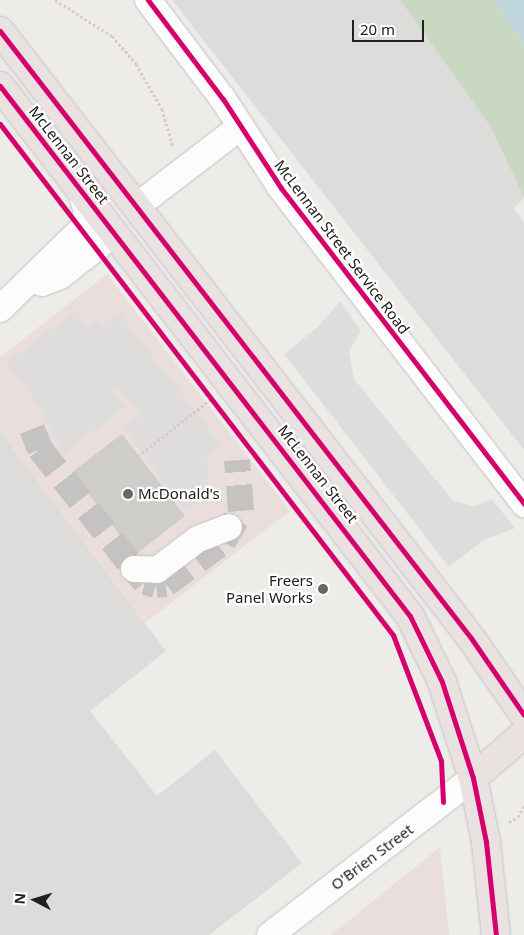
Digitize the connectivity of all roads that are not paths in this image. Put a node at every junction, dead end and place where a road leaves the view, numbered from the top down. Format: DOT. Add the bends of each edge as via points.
graph roads {
  1 [pos="148,0"];
  2 [pos="0,32"];
  3 [pos="0,86"];
  4 [pos="240,127"];
  5 [pos="81,190"];
  6 [pos="137,206"];
  7 [pos="114,234"];
  8 [pos="25,290"];
  9 [pos="0,309"];
  10 [pos="524,504"];
  11 [pos="229,527"];
  12 [pos="134,570"];
  13 [pos="524,715"];
  14 [pos="524,734"];
  15 [pos="473,778"];
  16 [pos="270,935"];
  17 [pos="496,935"];
  1 -- 4 [label="street, McLennan Street Service Road"];
  2 -- 6 [label="highway, McLennan Street"];
  3 -- 5 [label="highway, McLennan Street"];
  4 -- 6 [label="street"];
  4 -- 10 [label="street, McLennan Street Service Road" via="281,188"];
  5 -- 7 [label="highway, McLennan Street"];
  5 -- 8 [label="street" via="88,213 84,227"];
  6 -- 7 [label="highway"];
  6 -- 13 [label="highway, McLennan Street" via="471,638"];
  7 -- 8 [label="street" via="60,276"];
  7 -- 15 [label="highway, McLennan Street" via="410,616 442,682"];
  8 -- 9 [label="street"];
  11 -- 12 [label="street" via="198,539 157,570"];
  14 -- 15 [label="highway"];
  15 -- 16 [label="street, O'Brien Street"];
  15 -- 17 [label="highway, McLennan Street" via="486,842"];
}
